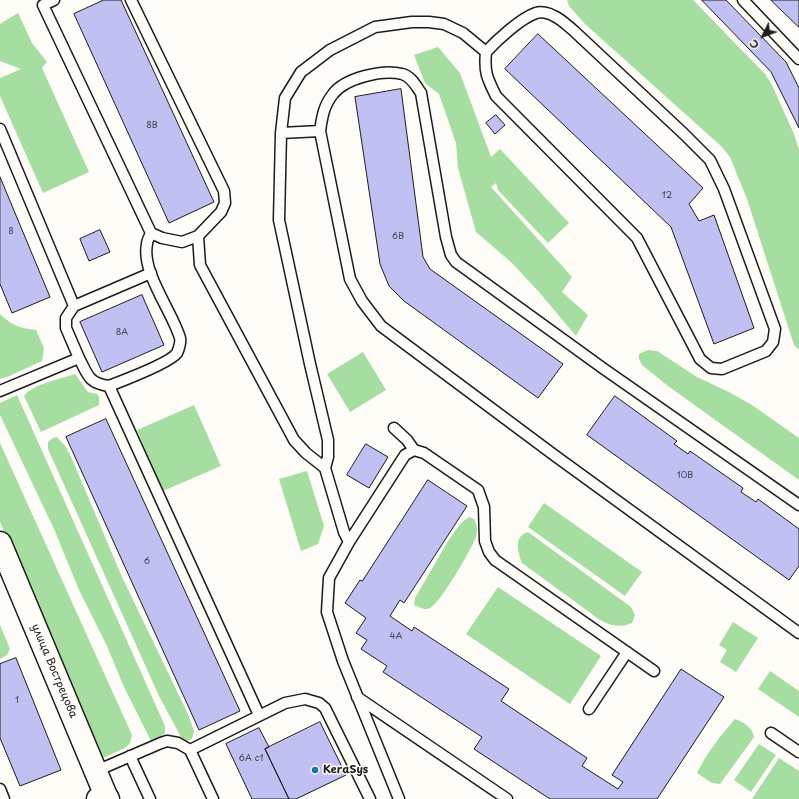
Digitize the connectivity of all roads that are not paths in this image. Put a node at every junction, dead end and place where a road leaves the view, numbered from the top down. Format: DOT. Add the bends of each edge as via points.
graph roads {
  1 [pos="54,0"];
  2 [pos="131,0"];
  3 [pos="743,0"];
  4 [pos="486,52"];
  5 [pos="799,59"];
  6 [pos="0,129"];
  7 [pos="320,131"];
  8 [pos="281,133"];
  9 [pos="151,233"];
  10 [pos="198,236"];
  11 [pos="151,273"];
  12 [pos="74,306"];
  13 [pos="79,358"];
  14 [pos="109,386"];
  15 [pos="0,391"];
  16 [pos="394,428"];
  17 [pos="414,450"];
  18 [pos="325,468"];
  19 [pos="799,505"];
  20 [pos="349,542"];
  21 [pos="0,543"];
  22 [pos="799,633"];
  23 [pos="627,652"];
  24 [pos="654,671"];
  25 [pos="356,697"];
  26 [pos="588,709"];
  27 [pos="258,715"];
  28 [pos="771,733"];
  29 [pos="190,750"];
  30 [pos="799,752"];
  31 [pos="130,756"];
  32 [pos="96,771"];
  33 [pos="0,789"];
  34 [pos="104,798"];
  35 [pos="4,799"];
  36 [pos="150,799"];
  37 [pos="213,799"];
  38 [pos="370,799"];
  39 [pos="399,799"];
  40 [pos="507,799"];
  1 -- 9 [label="lane" via="43,5"];
  2 -- 10 [label="lane" via="224,191 225,203 220,212"];
  3 -- 5 [label="lane"];
  4 -- 4 [label="lane" via="498,40 536,13 556,16 710,160 724,189 775,329 773,342 766,351 722,369 711,368 700,359 637,238 496,96 488,80"];
  4 -- 8 [label="lane" via="463,33 444,24 412,22 375,27 330,50 301,72 284,98"];
  6 -- 12 [label="lane"];
  7 -- 8 [label="lane"];
  7 -- 19 [label="lane" via="323,111 332,94 346,83 384,73 403,74 412,80 421,93 446,237 451,255 456,262"];
  7 -- 22 [label="lane" via="350,279 362,301 381,326"];
  8 -- 18 [label="lane" via="279,220 328,440"];
  9 -- 10 [label="lane" via="182,242"];
  9 -- 11 [label="lane" via="147,244 147,261"];
  10 -- 18 [label="lane" via="200,265 294,440"];
  11 -- 12 [label="lane"];
  11 -- 14 [label="lane" via="180,340 177,352 171,358"];
  12 -- 13 [label="lane" via="66,318 66,328"];
  13 -- 14 [label="lane" via="89,377 97,384"];
  13 -- 15 [label="lane"];
  14 -- 27 [label="lane"];
  16 -- 17 [label="lane"];
  17 -- 20 [label="lane" via="406,455"];
  17 -- 23 [label="lane" via="424,453 478,490 484,507 485,541 489,552 496,560"];
  18 -- 20 [label="lane"];
  20 -- 25 [label="lane" via="329,578 327,612"];
  21 -- 32 [label="street, улица Вострецова"];
  23 -- 24 [label="lane"];
  23 -- 26 [label="lane"];
  25 -- 39 [label="lane"];
  25 -- 40 [label="lane"];
  27 -- 29 [label="lane"];
  27 -- 38 [label="lane" via="298,699 305,698 319,703 325,708"];
  28 -- 30 [label="lane"];
  29 -- 31 [label="lane" via="167,741"];
  29 -- 37 [label="lane"];
  31 -- 32 [label="lane"];
  31 -- 36 [label="lane"];
  32 -- 34 [label="street, улица Вострецова"];
  33 -- 35 [label="lane"];
}
